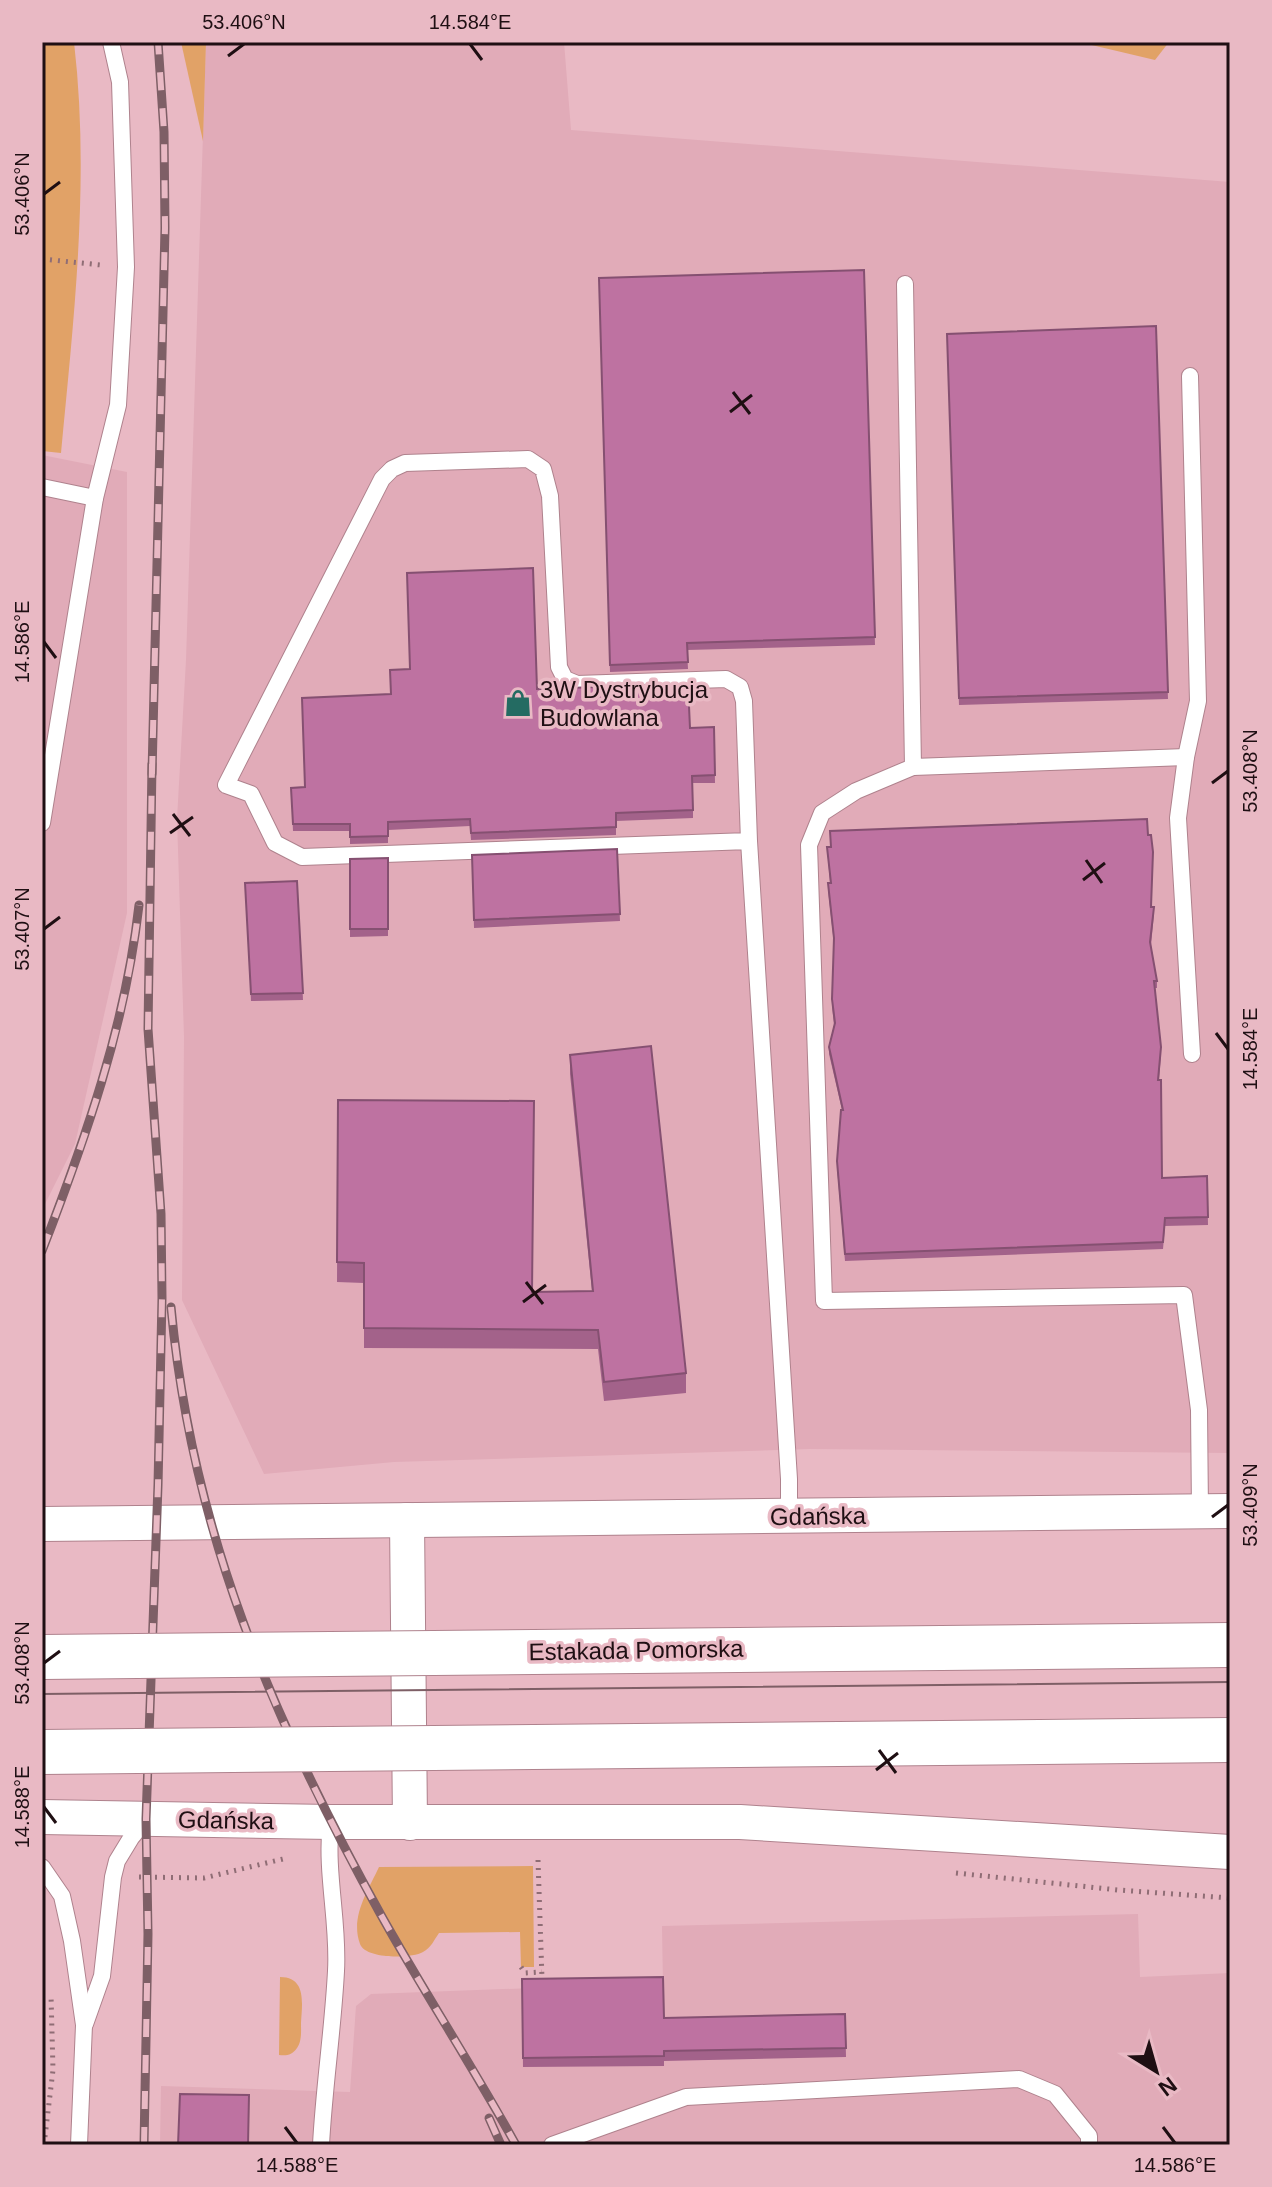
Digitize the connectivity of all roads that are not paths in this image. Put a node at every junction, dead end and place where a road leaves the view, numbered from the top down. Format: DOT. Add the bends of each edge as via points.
graph roads {
  1 [pos="111,42"];
  2 [pos="905,284"];
  3 [pos="1190,376"];
  4 [pos="42,487"];
  5 [pos="95,498"];
  6 [pos="1186,757"];
  7 [pos="913,767"];
  8 [pos="42,823"];
  9 [pos="749,841"];
  10 [pos="1192,1054"];
  11 [pos="1215,1512"];
  12 [pos="789,1516"];
  13 [pos="407,1520"];
  14 [pos="42,1524"];
  15 [pos="1230,1645"];
  16 [pos="42,1657"];
  17 [pos="1230,1740"];
  18 [pos="42,1752"];
  19 [pos="42,1817"];
  20 [pos="146,1819"];
  21 [pos="331,1822"];
  22 [pos="410,1823"];
  23 [pos="1230,1852"];
  24 [pos="42,1867"];
  25 [pos="84,2025"];
  26 [pos="558,2144"];
  27 [pos="79,2145"];
  28 [pos="321,2145"];
  29 [pos="1089,2145"];
  1 -- 5 [label="lane" via="120,82 126,267 118,405"];
  2 -- 7 [label="lane"];
  3 -- 6 [label="lane" via="1198,701"];
  4 -- 5 [label="lane"];
  5 -- 8 [label="lane"];
  6 -- 7 [label="lane"];
  6 -- 10 [label="lane" via="1178,818"];
  7 -- 11 [label="lane" via="856,791 822,813 809,845 824,1301 1184,1295"];
  9 -- 9 [label="lane" via="302,857 275,843 251,794 226,785 382,479 405,463 528,459 543,469 550,496 559,667 565,679 577,684 726,679 740,687"];
  9 -- 12 [label="lane"];
  11 -- 12 [label="street, Gdańska"];
  12 -- 13 [label="street, Gdańska"];
  13 -- 14 [label="street, Gdańska"];
  13 -- 22 [label="street"];
  15 -- 16 [label="main road, Estakada Pomorska, bridge"];
  17 -- 18 [label="main road, bridge"];
  19 -- 20 [label="street, Gdańska"];
  20 -- 21 [label="street, Gdańska"];
  20 -- 25 [label="lane" via="117,1861 102,1976"];
  21 -- 22 [label="street, Gdańska"];
  21 -- 28 [label="lane" via="336,1969"];
  22 -- 23 [label="street, Gdańska" via="740,1822"];
  24 -- 25 [label="lane" via="62,1896"];
  25 -- 27 [label="lane"];
  26 -- 29 [label="lane" via="686,2097 1019,2079 1055,2094 1089,2136"];
}
